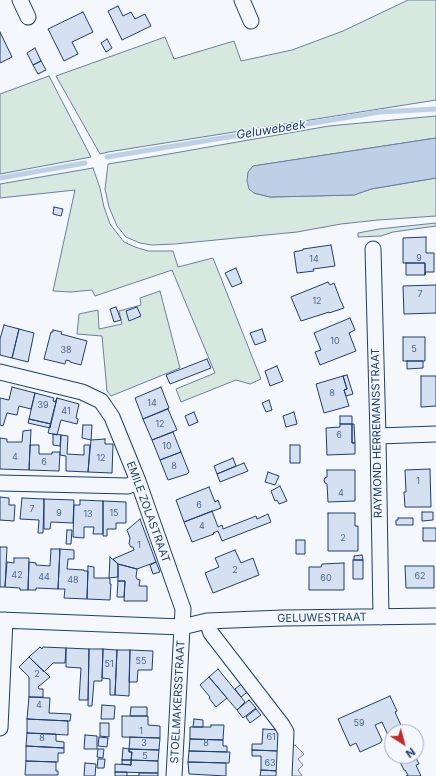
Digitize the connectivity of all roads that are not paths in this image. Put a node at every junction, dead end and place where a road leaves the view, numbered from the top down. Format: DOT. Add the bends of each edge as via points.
graph roads {
  1 [pos="20,0"];
  2 [pos="242,0"];
  3 [pos="28,17"];
  4 [pos="251,21"];
  5 [pos="373,250"];
  6 [pos="0,372"];
  7 [pos="436,434"];
  8 [pos="378,436"];
  9 [pos="138,481"];
  10 [pos="0,483"];
  11 [pos="436,616"];
  12 [pos="380,617"];
  13 [pos="3,620"];
  14 [pos="207,621"];
  15 [pos="182,627"];
  16 [pos="0,728"];
  17 [pos="174,776"];
  18 [pos="284,776"];
  1 -- 3 [label="street"];
  2 -- 4 [label="street"];
  5 -- 8 [label="street, RAYMOND HERREMANSSTRAAT"];
  6 -- 9 [label="street, EMILE ZOLASTRAAT" via="82,392 101,401 112,417"];
  7 -- 8 [label="street"];
  8 -- 12 [label="street, RAYMOND HERREMANSSTRAAT"];
  9 -- 10 [label="street" via="128,486"];
  9 -- 15 [label="street, EMILE ZOLASTRAAT" via="183,609"];
  11 -- 12 [label="street, GELUWESTRAAT"];
  12 -- 14 [label="street, GELUWESTRAAT"];
  13 -- 15 [label="street, GELUWESTRAAT"];
  13 -- 16 [label="street"];
  14 -- 15 [label="street, GELUWESTRAAT"];
  14 -- 18 [label="street" via="211,633 286,732"];
  15 -- 17 [label="street, STOELMAKERSSTRAAT"];
}
